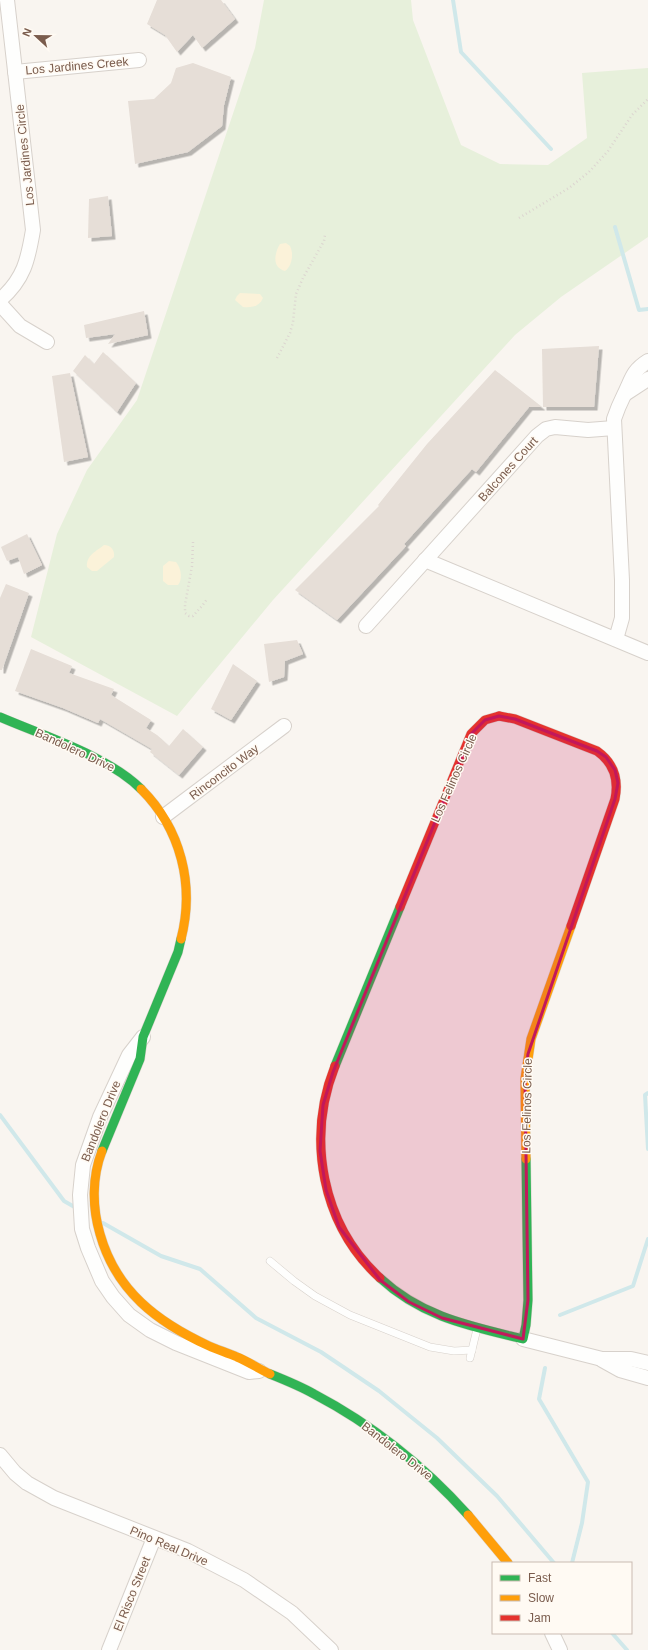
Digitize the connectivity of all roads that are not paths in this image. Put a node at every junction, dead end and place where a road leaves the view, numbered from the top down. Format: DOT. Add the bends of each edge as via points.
graph roads {
  1 [pos="7,0"];
  2 [pos="139,60"];
  3 [pos="16,72"];
  4 [pos="0,300"];
  5 [pos="0,304"];
  6 [pos="47,342"];
  7 [pos="648,361"];
  8 [pos="648,379"];
  9 [pos="625,394"];
  10 [pos="614,428"];
  11 [pos="425,560"];
  12 [pos="366,626"];
  13 [pos="616,639"];
  14 [pos="648,653"];
  15 [pos="0,716"];
  16 [pos="284,726"];
  17 [pos="164,817"];
  18 [pos="143,1037"];
  19 [pos="270,1261"];
  20 [pos="477,1328"];
  21 [pos="523,1339"];
  22 [pos="472,1350"];
  23 [pos="470,1358"];
  24 [pos="602,1359"];
  25 [pos="648,1364"];
  26 [pos="263,1370"];
  27 [pos="648,1378"];
  28 [pos="0,1455"];
  29 [pos="154,1538"];
  30 [pos="507,1562"];
  31 [pos="552,1634"];
  32 [pos="109,1650"];
  33 [pos="331,1650"];
  34 [pos="560,1650"];
  1 -- 3 [label="street, Los Jardines Circle"];
  2 -- 3 [label="street, Los Jardines Creek"];
  3 -- 4 [label="street, Los Jardines Circle" via="32,230 24,270 18,282"];
  5 -- 6 [label="street" via="20,326"];
  7 -- 9 [label="street" via="638,367 630,379"];
  8 -- 9 [label="street"];
  9 -- 10 [label="street" via="618,406"];
  10 -- 11 [label="street, Balcones Court" via="546,429"];
  10 -- 13 [label="street" via="622,580 622,618"];
  11 -- 12 [label="street, Balcones Court"];
  11 -- 13 [label="street"];
  13 -- 14 [label="street"];
  15 -- 17 [label="street, Bandolero Drive" via="90,755 120,772 149,797"];
  16 -- 17 [label="street, Rinconcito Way"];
  17 -- 18 [label="street, Bandolero Drive" via="179,849 187,904 178,952"];
  18 -- 26 [label="street, Bandolero Drive" via="140,1059 99,1159 94,1193 95,1218 102,1241 121,1282 154,1315 205,1344 244,1359"];
  18 -- 26 [label="street, Bandolero Drive" via="129,1055 100,1117 83,1165 80,1195 82,1229 88,1248 102,1281 113,1297 141,1325 176,1343 249,1372"];
  19 -- 22 [label="lane" via="315,1296 350,1315 430,1347 454,1351"];
  20 -- 21 [label="street, Los Felinos Circle"];
  20 -- 21 [label="street, Los Felinos Circle" via="442,1318 409,1302 380,1280 359,1257 339,1227 326,1190 320,1134 323,1105 333,1072 471,734 485,720 499,716 515,718 597,751 606,757 615,770 618,783 615,799 538,1018 528,1054 525,1079 528,1300"];
  20 -- 22 [label="lane"];
  21 -- 24 [label="street, Los Felinos Circle"];
  22 -- 23 [label="lane"];
  24 -- 25 [label="street, Los Felinos Circle" via="631,1359"];
  24 -- 27 [label="street" via="620,1370"];
  26 -- 30 [label="street, Bandolero Drive" via="314,1394 372,1428 400,1450 432,1478 481,1528"];
  28 -- 29 [label="street, Pino Real Drive" via="27,1483 54,1498"];
  29 -- 32 [label="street, El Risco Street"];
  29 -- 33 [label="street, Pino Real Drive" via="244,1580 292,1614"];
  31 -- 34 [label="street"];
}
